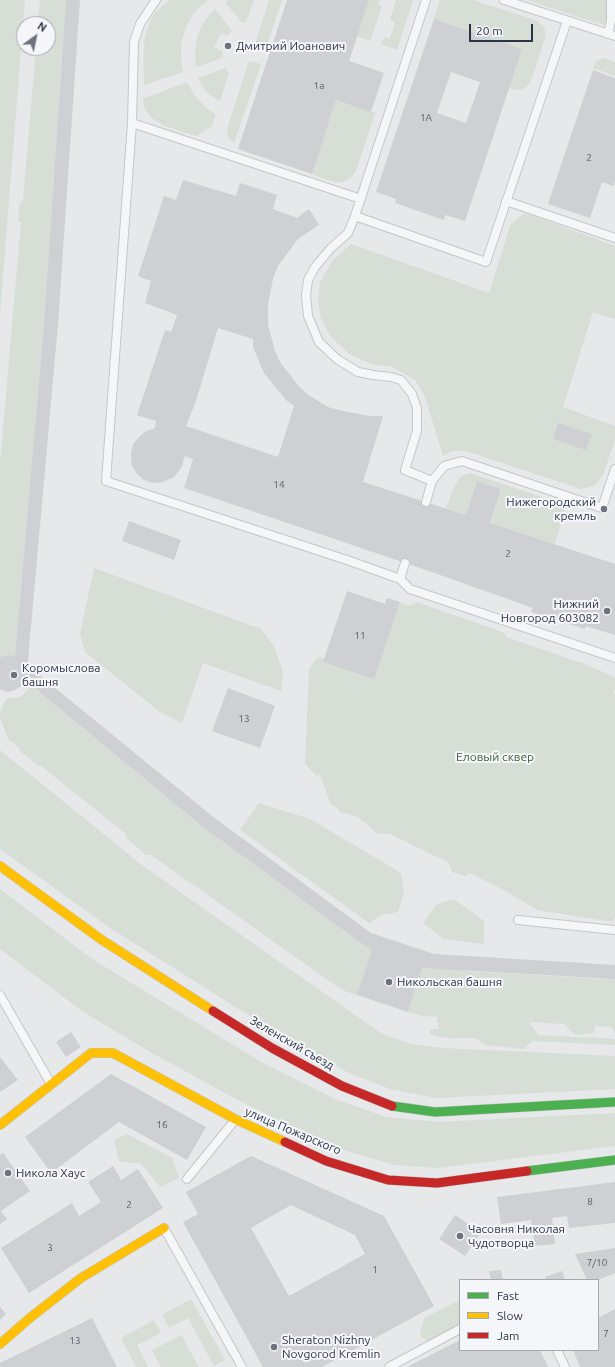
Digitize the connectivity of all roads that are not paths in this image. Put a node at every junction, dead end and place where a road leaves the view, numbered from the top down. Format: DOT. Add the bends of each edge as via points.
graph roads {
  1 [pos="156,0"];
  2 [pos="426,0"];
  3 [pos="504,0"];
  4 [pos="611,0"];
  5 [pos="567,21"];
  6 [pos="612,35"];
  7 [pos="132,123"];
  8 [pos="361,199"];
  9 [pos="506,201"];
  10 [pos="355,216"];
  11 [pos="615,238"];
  12 [pos="615,469"];
  13 [pos="432,481"];
  14 [pos="426,502"];
  15 [pos="405,563"];
  16 [pos="400,579"];
  17 [pos="615,658"];
  18 [pos="0,866"];
  19 [pos="518,920"];
  20 [pos="615,930"];
  21 [pos="0,995"];
  22 [pos="51,1085"];
  23 [pos="615,1102"];
  24 [pos="235,1119"];
  25 [pos="0,1125"];
  26 [pos="615,1160"];
  27 [pos="187,1179"];
  28 [pos="164,1228"];
  29 [pos="459,1330"];
  30 [pos="0,1344"];
  31 [pos="557,1351"];
  32 [pos="242,1367"];
  33 [pos="389,1367"];
  34 [pos="565,1367"];
  1 -- 7 [label="lane" via="140,24 134,42"];
  2 -- 8 [label="lane"];
  3 -- 5 [label="lane"];
  4 -- 6 [label="lane"];
  5 -- 6 [label="lane"];
  5 -- 9 [label="lane"];
  7 -- 8 [label="lane"];
  7 -- 16 [label="lane" via="106,481"];
  8 -- 10 [label="lane"];
  9 -- 10 [label="lane" via="486,262"];
  9 -- 11 [label="lane"];
  10 -- 13 [label="lane" via="348,233 331,248 308,280 308,316 319,342 337,359 358,372 401,380 412,394 417,408 417,431 405,470"];
  12 -- 13 [label="lane" via="602,508 462,461 444,466"];
  13 -- 14 [label="lane"];
  15 -- 16 [label="lane"];
  16 -- 17 [label="lane" via="410,589"];
  18 -- 23 [label="street, Зеленский съезд" via="102,940 272,1048 342,1086 388,1105 435,1112"];
  19 -- 20 [label="lane"];
  21 -- 22 [label="lane"];
  22 -- 24 [label="street, улица Пожарского" via="91,1052 113,1053"];
  22 -- 25 [label="street, улица Пожарского"];
  24 -- 26 [label="street, улица Пожарского" via="326,1161 388,1180 436,1183"];
  24 -- 27 [label="lane"];
  28 -- 30 [label="street" via="81,1278"];
  28 -- 32 [label="lane"];
  29 -- 33 [label="lane"];
  31 -- 34 [label="lane"];
}
